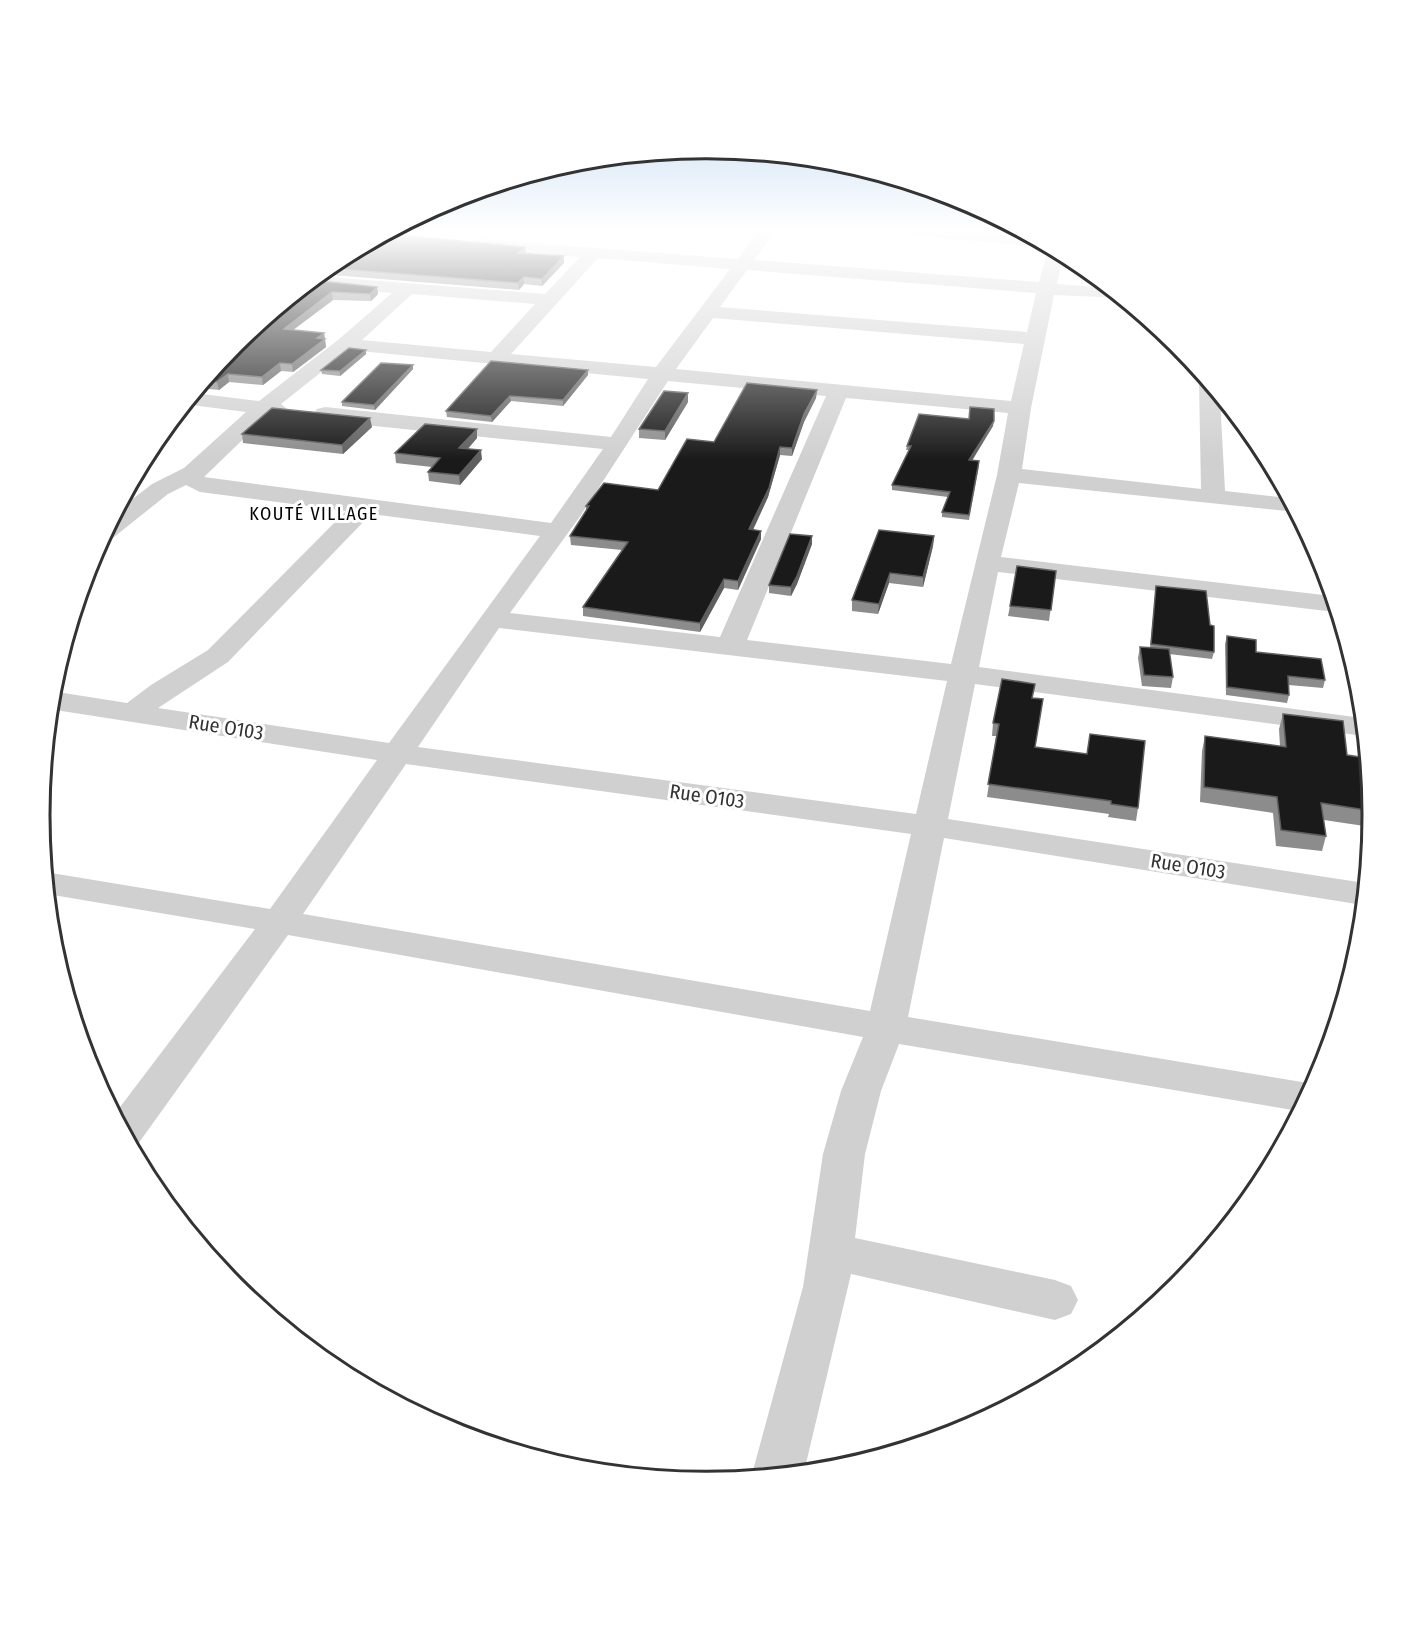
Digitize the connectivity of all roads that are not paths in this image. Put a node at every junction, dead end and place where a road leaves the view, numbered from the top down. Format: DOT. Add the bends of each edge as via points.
graph roads {
  1 [pos="387,307"];
  2 [pos="545,307"];
  3 [pos="711,307"];
  4 [pos="1042,307"];
  5 [pos="707,312"];
  6 [pos="1035,339"];
  7 [pos="345,344"];
  8 [pos="496,358"];
  9 [pos="662,374"];
  10 [pos="838,390"];
  11 [pos="1209,395"];
  12 [pos="198,400"];
  13 [pos="264,407"];
  14 [pos="1020,408"];
  15 [pos="618,444"];
  16 [pos="192,473"];
  17 [pos="1009,475"];
  18 [pos="1213,497"];
  19 [pos="366,505"];
  20 [pos="1283,505"];
  21 [pos="119,521"];
  22 [pos="557,531"];
  23 [pos="987,563"];
  24 [pos="1327,603"];
  25 [pos="492,619"];
  26 [pos="730,647"];
  27 [pos="963,674"];
  28 [pos="60,702"];
  29 [pos="133,713"];
  30 [pos="1356,726"];
  31 [pos="398,754"];
  32 [pos="930,826"];
  33 [pos="53,884"];
  34 [pos="1357,893"];
  35 [pos="280,921"];
  36 [pos="885,1028"];
  37 [pos="1298,1095"];
  38 [pos="128,1126"];
  39 [pos="831,1251"];
  40 [pos="1055,1300"];
  41 [pos="780,1466"];
  1 -- 7 [label="street"];
  2 -- 8 [label="street"];
  3 -- 5 [label="street"];
  4 -- 6 [label="street"];
  5 -- 6 [label="street"];
  5 -- 9 [label="street"];
  6 -- 14 [label="street"];
  7 -- 8 [label="street"];
  7 -- 13 [label="street"];
  8 -- 9 [label="street"];
  9 -- 10 [label="street"];
  9 -- 15 [label="street"];
  10 -- 14 [label="street"];
  10 -- 26 [label="street"];
  11 -- 18 [label="street"];
  12 -- 13 [label="street"];
  13 -- 15 [label="street"];
  13 -- 16 [label="street"];
  14 -- 17 [label="street"];
  15 -- 22 [label="street"];
  16 -- 19 [label="street" via="192,479 200,485"];
  16 -- 21 [label="street" via="160,489"];
  17 -- 18 [label="street"];
  17 -- 23 [label="street"];
  18 -- 20 [label="street"];
  19 -- 22 [label="street"];
  19 -- 29 [label="street" via="218,656"];
  22 -- 25 [label="street"];
  23 -- 24 [label="street"];
  23 -- 27 [label="street"];
  25 -- 26 [label="street"];
  25 -- 31 [label="street"];
  26 -- 27 [label="street"];
  27 -- 30 [label="street"];
  27 -- 32 [label="street"];
  28 -- 29 [label="street, Rue O103"];
  29 -- 31 [label="street, Rue O103"];
  31 -- 32 [label="street, Rue O103"];
  31 -- 35 [label="street"];
  32 -- 34 [label="street, Rue O103"];
  32 -- 36 [label="street"];
  33 -- 35 [label="street"];
  35 -- 36 [label="street"];
  35 -- 38 [label="street"];
  36 -- 37 [label="street"];
  36 -- 39 [label="street" via="861,1092 844,1154"];
  39 -- 40 [label="street"];
  39 -- 41 [label="street" via="826,1287"];
}
